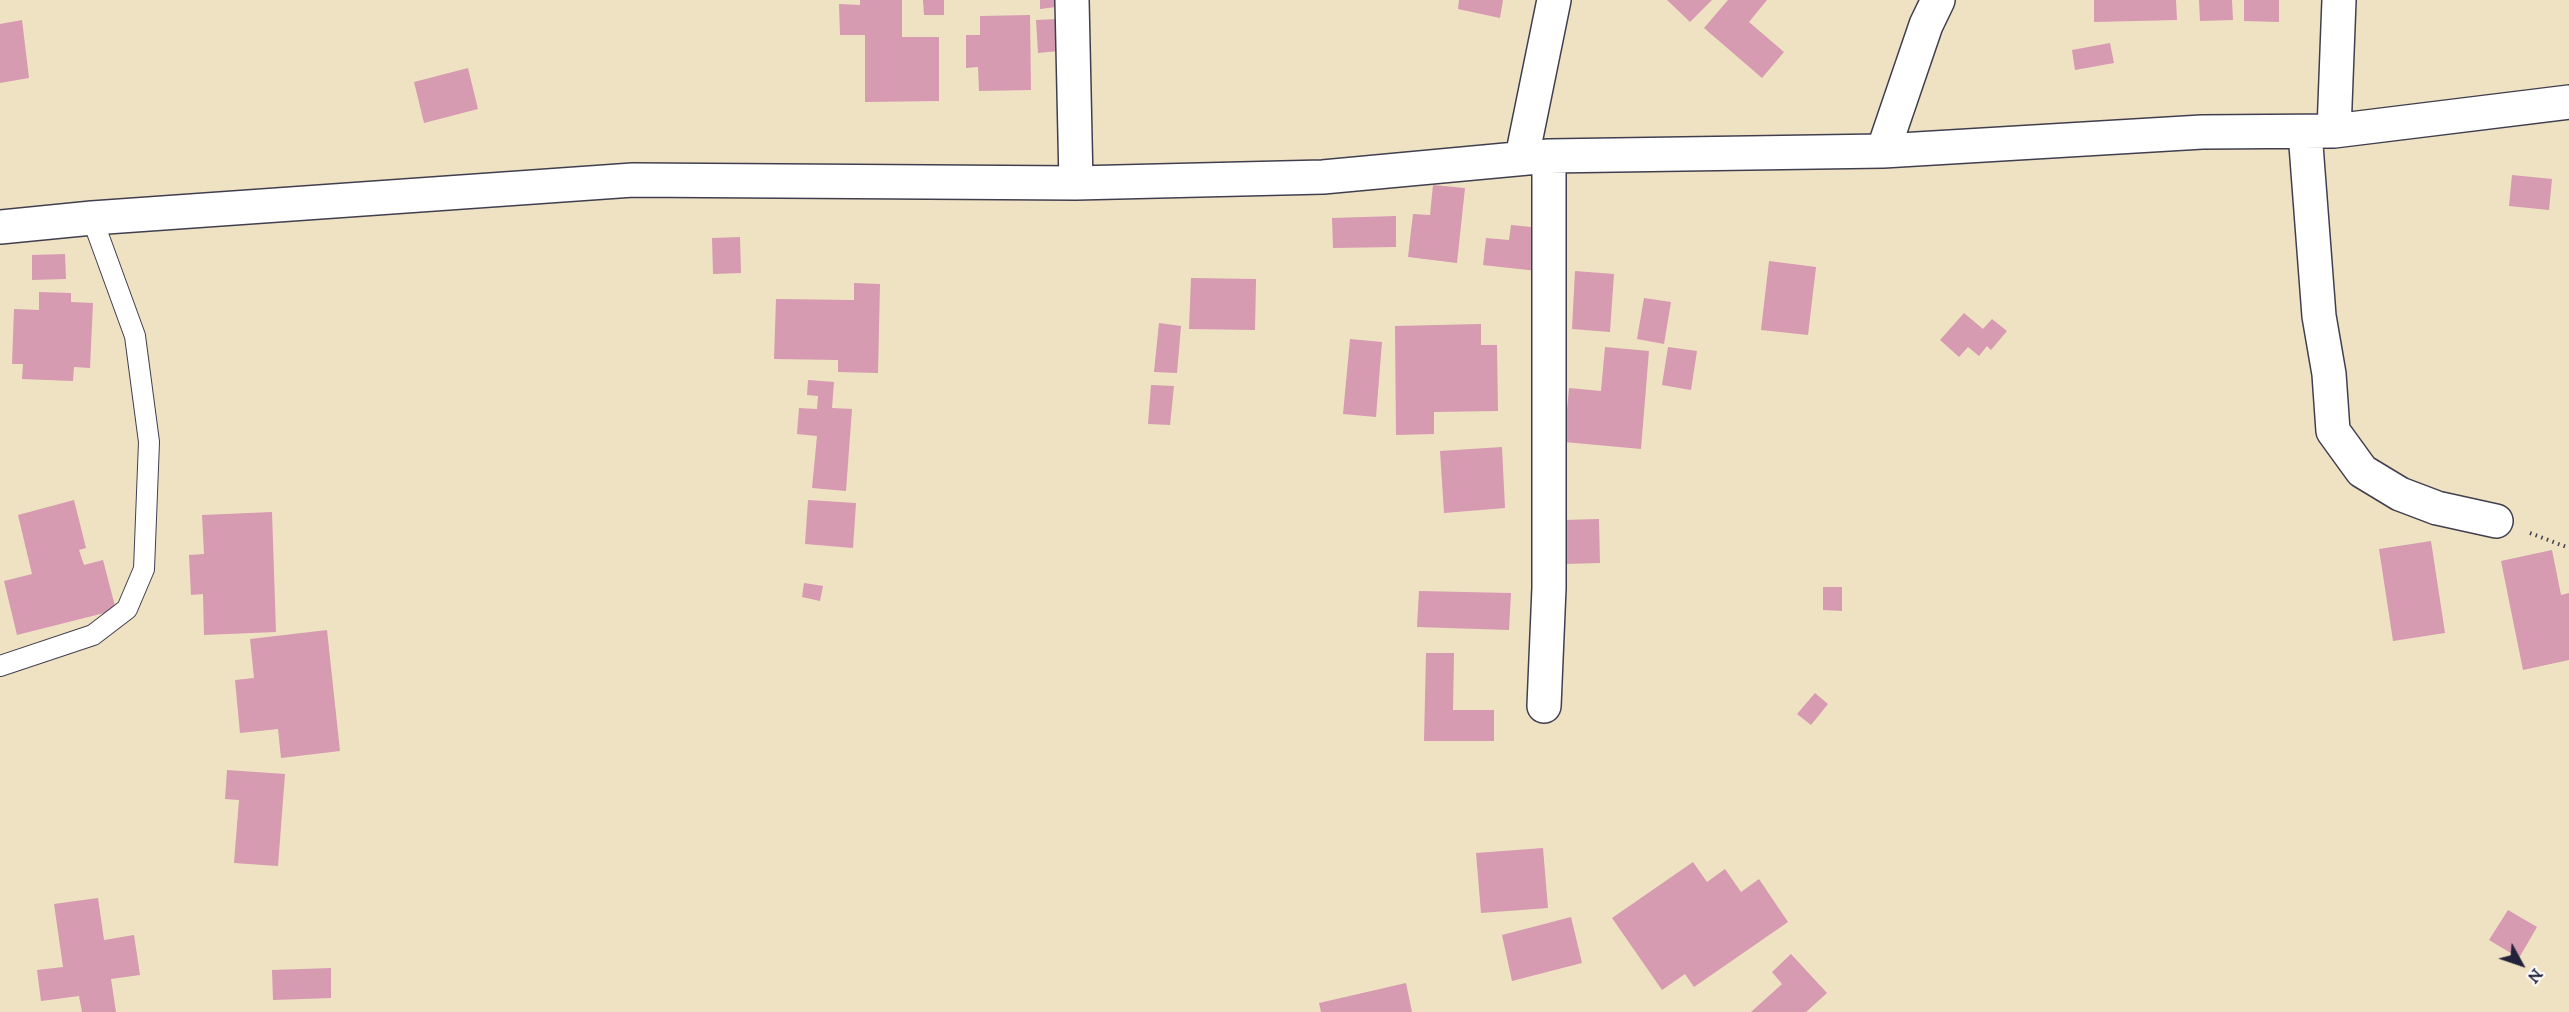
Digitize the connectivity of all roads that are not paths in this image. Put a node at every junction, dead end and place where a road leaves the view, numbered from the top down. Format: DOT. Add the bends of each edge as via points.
graph roads {
  1 [pos="1072,0"];
  2 [pos="1554,0"];
  3 [pos="1938,0"];
  4 [pos="2339,0"];
  5 [pos="2569,102"];
  6 [pos="2320,131"];
  7 [pos="1883,151"];
  8 [pos="1535,156"];
  9 [pos="1076,183"];
  10 [pos="92,218"];
  11 [pos="0,227"];
  12 [pos="2496,521"];
  13 [pos="0,666"];
  14 [pos="1544,706"];
  1 -- 9 [label="street"];
  2 -- 8 [label="street"];
  3 -- 7 [label="street"];
  4 -- 6 [label="street"];
  5 -- 6 [label="street"];
  6 -- 7 [label="street" via="2202,132"];
  6 -- 12 [label="street" via="2319,316 2329,374 2332,431 2362,471 2400,494 2437,508"];
  7 -- 8 [label="street"];
  8 -- 9 [label="street" via="1323,177"];
  8 -- 14 [label="street" via="1549,588"];
  9 -- 10 [label="street" via="633,180"];
  10 -- 11 [label="street"];
  10 -- 13 [label="lane" via="135,336 148,442 144,569 127,609 93,635"];
}
